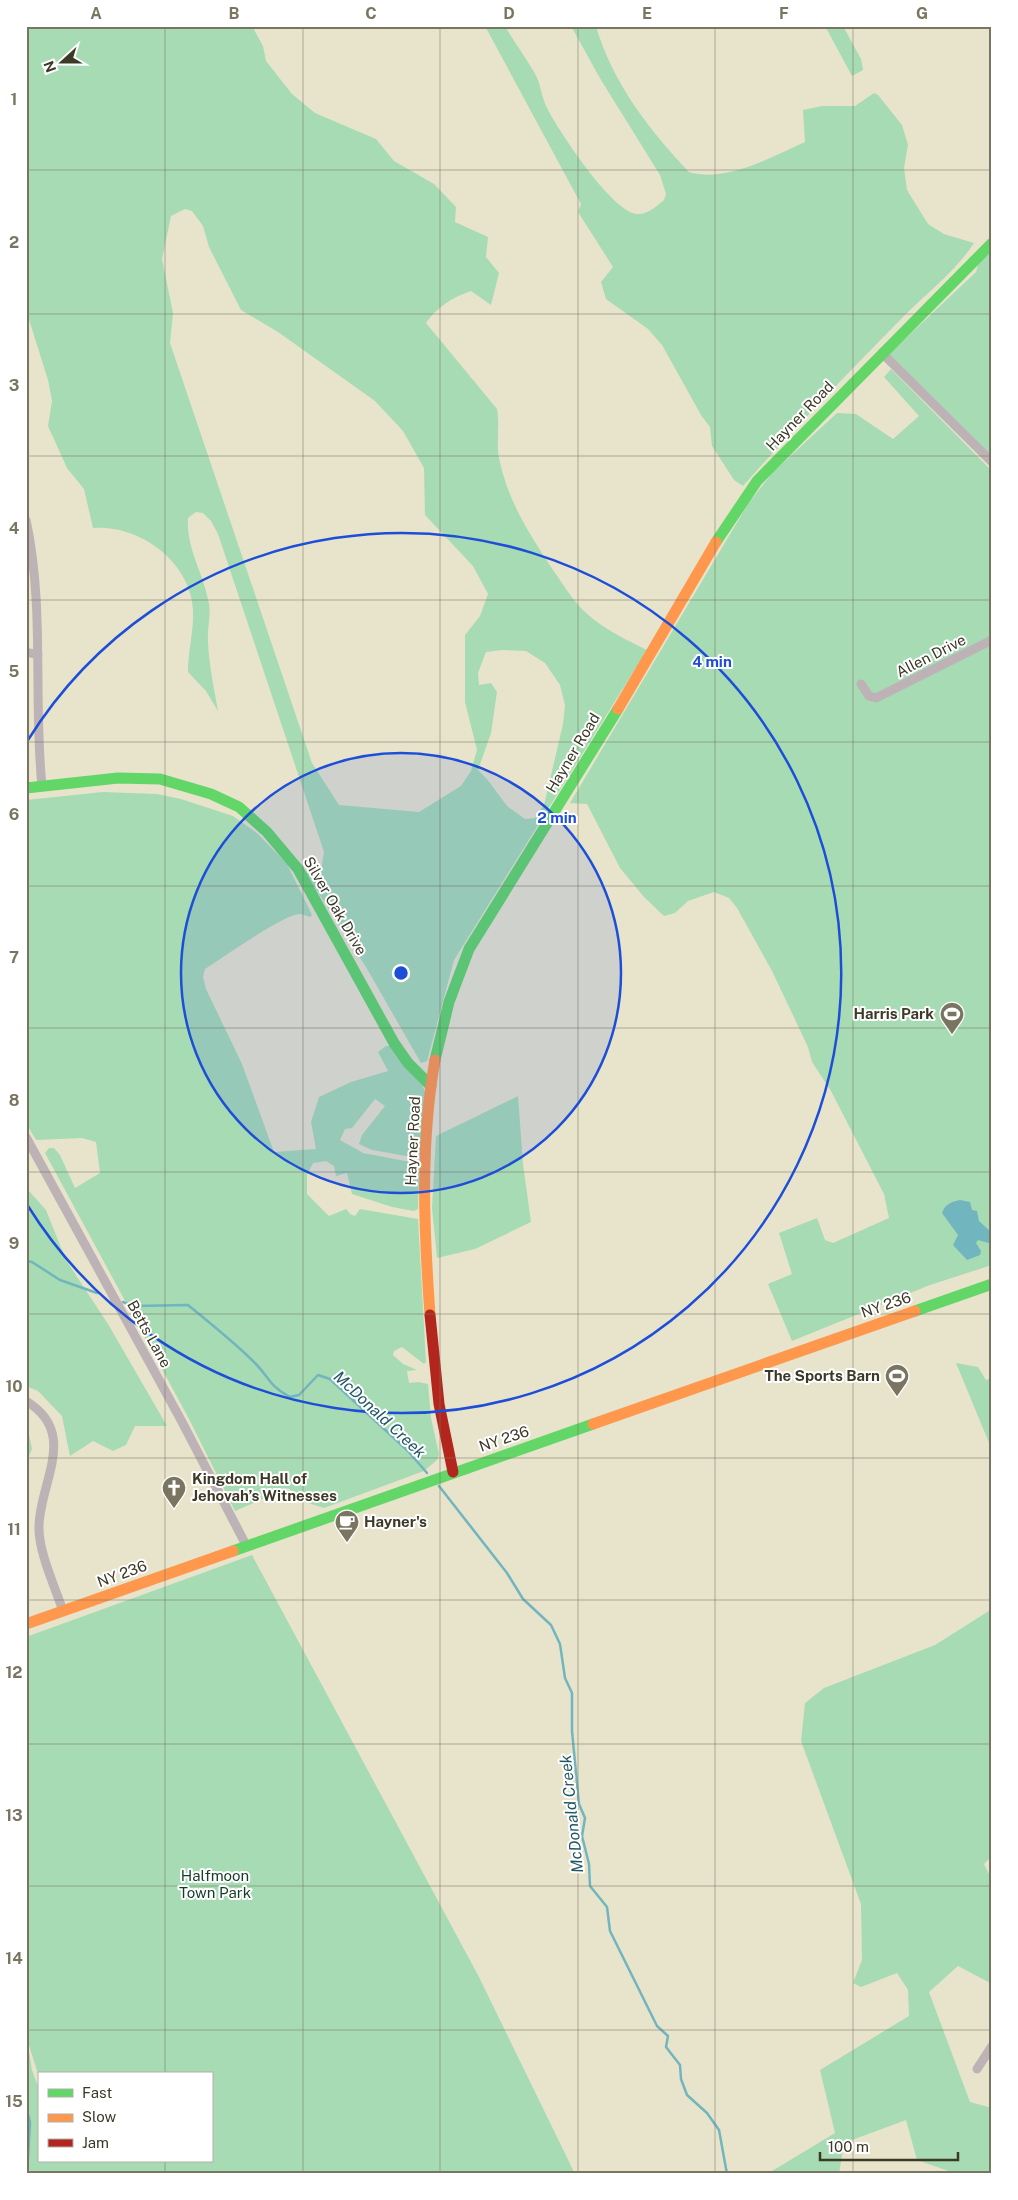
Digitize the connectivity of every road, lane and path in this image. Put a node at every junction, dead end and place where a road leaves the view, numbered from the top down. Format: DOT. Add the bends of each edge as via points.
graph roads {
  1 [pos="992,243"];
  2 [pos="882,354"];
  3 [pos="992,462"];
  4 [pos="26,520"];
  5 [pos="992,640"];
  6 [pos="26,652"];
  7 [pos="38,655"];
  8 [pos="861,684"];
  9 [pos="42,786"];
  10 [pos="26,788"];
  11 [pos="431,1086"];
  12 [pos="26,1137"];
  13 [pos="992,1284"];
  14 [pos="26,1401"];
  15 [pos="453,1472"];
  16 [pos="246,1545"];
  17 [pos="63,1611"];
  18 [pos="26,1624"];
  19 [pos="992,2046"];
  20 [pos="977,2069"];
  1 -- 2 [label="street, Hayner Road"];
  2 -- 3 [label="street"];
  2 -- 11 [label="street, Hayner Road" via="757,481 726,524 636,680 475,936 450,998"];
  4 -- 7 [label="street" via="32,546"];
  5 -- 8 [label="street, Allen Drive" via="883,696 871,698"];
  6 -- 7 [label="street"];
  7 -- 9 [label="street"];
  9 -- 10 [label="street, Silver Oak Drive"];
  9 -- 11 [label="street, Silver Oak Drive" via="118,778 160,780 211,794 239,807 267,832 298,869 394,1043"];
  11 -- 15 [label="street, Hayner Road" via="425,1227 434,1376 442,1433"];
  12 -- 16 [label="street, Betts Lane"];
  13 -- 15 [label="street, NY 236 / NY 236"];
  14 -- 17 [label="street" via="44,1417 54,1441 55,1457 39,1527"];
  15 -- 16 [label="street, NY 236 / NY 236"];
  16 -- 17 [label="street, NY 236 / NY 236"];
  17 -- 18 [label="street, NY 236 / NY 236"];
  19 -- 20 [label="street"];
}
